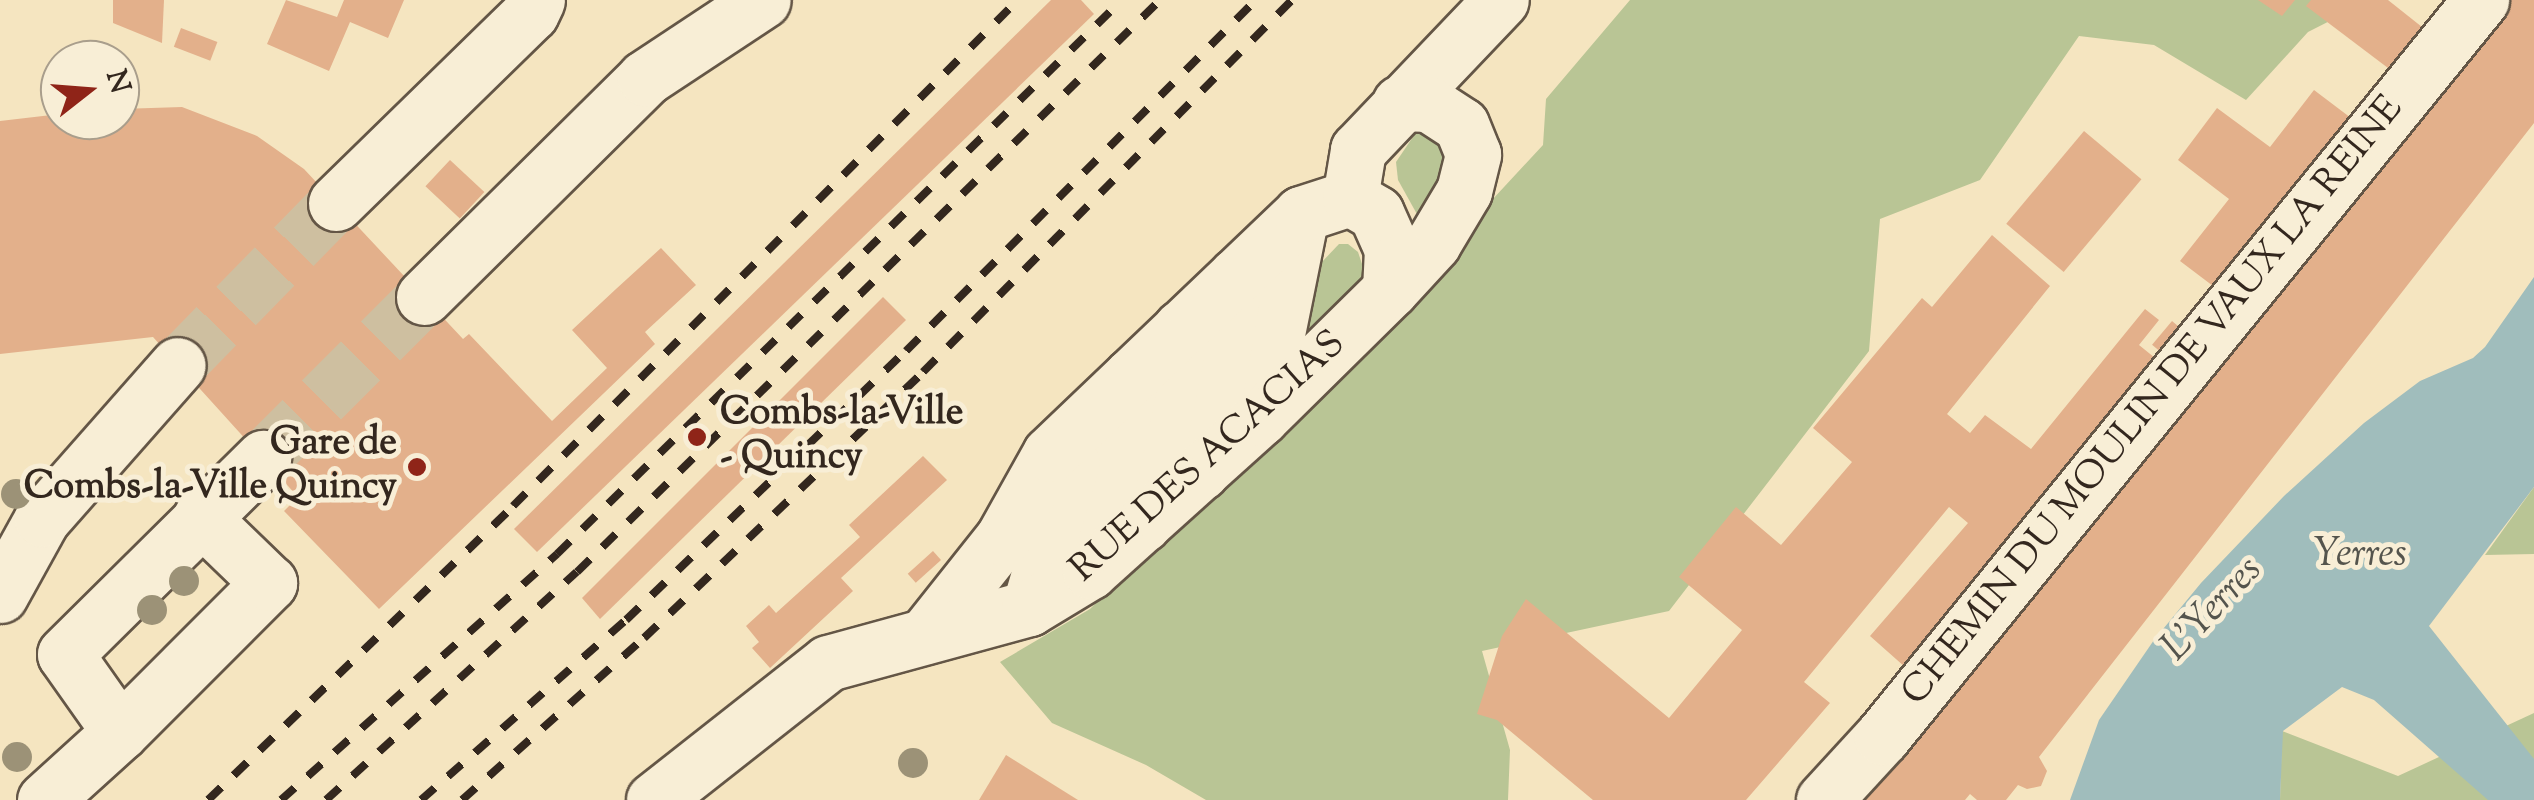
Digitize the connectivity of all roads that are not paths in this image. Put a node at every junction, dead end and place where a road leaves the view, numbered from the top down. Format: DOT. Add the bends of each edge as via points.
graph roads {
  1 [pos="538,0"];
  2 [pos="762,0"];
  3 [pos="1501,0"];
  4 [pos="2480,0"];
  5 [pos="1400,102"];
  6 [pos="336,203"];
  7 [pos="1325,206"];
  8 [pos="1236,276"];
  9 [pos="1390,290"];
  10 [pos="424,297"];
  11 [pos="1181,328"];
  12 [pos="178,364"];
  13 [pos="1131,376"];
  14 [pos="1260,418"];
  15 [pos="1085,420"];
  16 [pos="263,458"];
  17 [pos="1200,472"];
  18 [pos="202,517"];
  19 [pos="1144,524"];
  20 [pos="1090,570"];
  21 [pos="0,595"];
  22 [pos="1029,608"];
  23 [pos="925,636"];
  24 [pos="120,732"];
  25 [pos="45,800"];
  26 [pos="654,800"];
  27 [pos="1824,800"];
  1 -- 6 [label="street"];
  2 -- 10 [label="street" via="644,78"];
  3 -- 5 [label="street"];
  4 -- 27 [label="street, CHEMIN DU MOULIN DE VAUX LA REINE"];
  5 -- 7 [label="street" via="1358,150"];
  5 -- 9 [label="street, RUE DES ACACIAS" via="1429,104 1462,125 1473,154 1464,191 1433,243"];
  7 -- 8 [label="street"];
  7 -- 9 [label="street" via="1376,213 1392,250"];
  7 -- 14 [label="street"];
  8 -- 11 [label="street"];
  8 -- 17 [label="street"];
  9 -- 14 [label="street, RUE DES ACACIAS"];
  11 -- 13 [label="street"];
  11 -- 19 [label="street"];
  12 -- 21 [label="street" via="42,519"];
  13 -- 15 [label="street"];
  13 -- 20 [label="street"];
  14 -- 17 [label="street, RUE DES ACACIAS"];
  15 -- 22 [label="street"];
  15 -- 23 [label="street" via="1050,454 1003,538"];
  16 -- 18 [label="street"];
  17 -- 19 [label="street, RUE DES ACACIAS"];
  18 -- 24 [label="street" via="65,654"];
  18 -- 24 [label="street" via="269,583"];
  19 -- 20 [label="street, RUE DES ACACIAS"];
  20 -- 22 [label="street, RUE DES ACACIAS"];
  22 -- 23 [label="street, RUE DES ACACIAS"];
  23 -- 26 [label="street, RUE DES ACACIAS" via="828,663"];
  24 -- 25 [label="street"];
}
